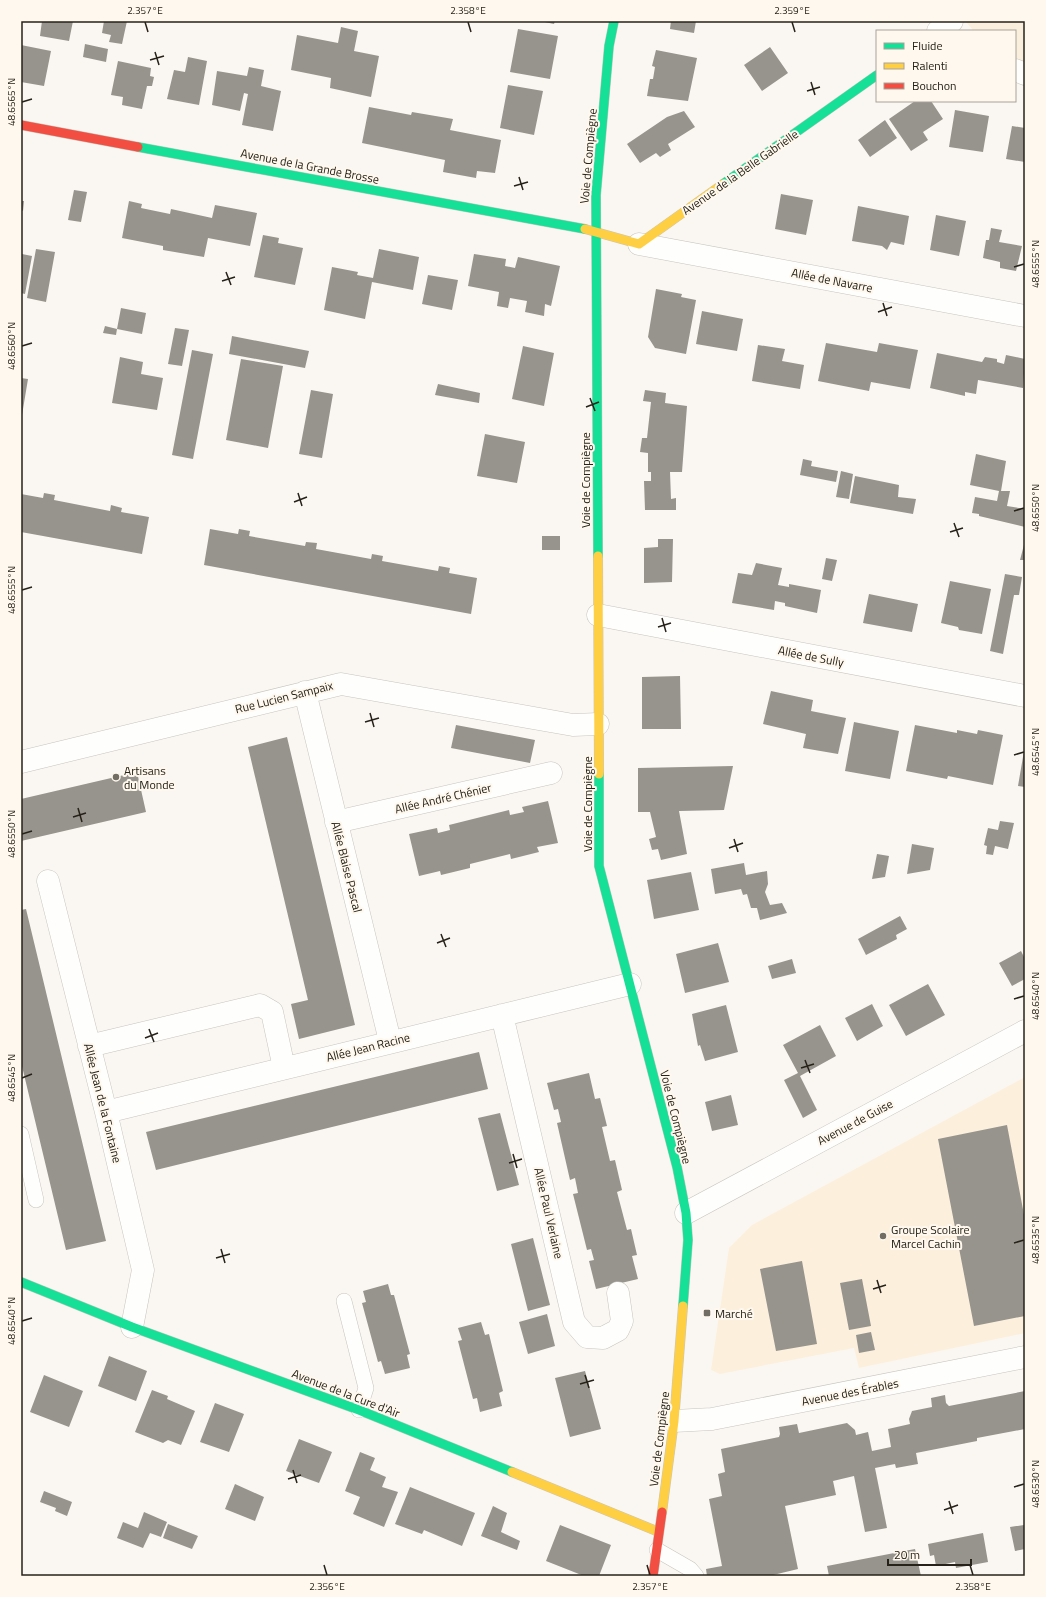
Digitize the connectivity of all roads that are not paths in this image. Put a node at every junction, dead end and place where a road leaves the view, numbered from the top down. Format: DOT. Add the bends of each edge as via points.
graph roads {
  1 [pos="614,21"];
  2 [pos="952,21"];
  3 [pos="939,30"];
  4 [pos="959,30"];
  5 [pos="876,75"];
  6 [pos="21,125"];
  7 [pos="596,231"];
  8 [pos="639,244"];
  9 [pos="1025,316"];
  10 [pos="598,616"];
  11 [pos="305,692"];
  12 [pos="1025,696"];
  13 [pos="598,724"];
  14 [pos="21,762"];
  15 [pos="550,773"];
  16 [pos="336,822"];
  17 [pos="48,881"];
  18 [pos="630,984"];
  19 [pos="502,1015"];
  20 [pos="1025,1031"];
  21 [pos="390,1041"];
  22 [pos="89,1046"];
  23 [pos="284,1068"];
  24 [pos="106,1112"];
  25 [pos="21,1134"];
  26 [pos="36,1200"];
  27 [pos="686,1213"];
  28 [pos="21,1282"];
  29 [pos="618,1293"];
  30 [pos="344,1301"];
  31 [pos="132,1327"];
  32 [pos="1025,1357"];
  33 [pos="359,1410"];
  34 [pos="674,1421"];
  35 [pos="659,1532"];
  36 [pos="657,1550"];
  37 [pos="653,1576"];
  38 [pos="696,1576"];
  1 -- 7 [label="street, Voie de Compiègne" via="609,46 598,172"];
  2 -- 3 [label="street"];
  2 -- 4 [label="street"];
  5 -- 8 [label="street, Avenue de la Belle Gabrielle"];
  6 -- 7 [label="street, Avenue de la Grande Brosse"];
  7 -- 8 [label="street"];
  7 -- 10 [label="street, Voie de Compiègne"];
  8 -- 9 [label="street, Allée de Navarre"];
  10 -- 12 [label="street, Allée de Sully"];
  10 -- 13 [label="street, Voie de Compiègne"];
  11 -- 13 [label="street, Rue Lucien Sampaix" via="341,684 573,725"];
  11 -- 14 [label="street, Rue Lucien Sampaix"];
  11 -- 16 [label="street, Allée Blaise Pascal"];
  13 -- 18 [label="street, Voie de Compiègne" via="599,866"];
  15 -- 16 [label="street, Allée André Chénier"];
  16 -- 21 [label="street, Allée Blaise Pascal"];
  17 -- 22 [label="street, Allée Jean de la Fontaine"];
  18 -- 19 [label="street, Allée Jean Racine"];
  18 -- 27 [label="street, Voie de Compiègne" via="677,1167"];
  19 -- 21 [label="street, Allée Jean Racine"];
  19 -- 29 [label="street, Allée Paul Verlaine" via="574,1322 587,1337 604,1338 618,1330 622,1322"];
  20 -- 27 [label="street, Avenue de Guise"];
  21 -- 23 [label="street, Allée Jean Racine"];
  22 -- 23 [label="street" via="260,1005 272,1012"];
  22 -- 24 [label="street, Allée Jean de la Fontaine"];
  23 -- 24 [label="street, Allée Jean Racine"];
  24 -- 31 [label="street, Allée Jean de la Fontaine" via="143,1270"];
  25 -- 26 [label="lane"];
  27 -- 34 [label="street, Voie de Compiègne" via="688,1240"];
  28 -- 31 [label="street, Avenue de la Cure d'Air"];
  30 -- 33 [label="lane" via="366,1388"];
  31 -- 33 [label="street, Avenue de la Cure d'Air"];
  32 -- 34 [label="street, Avenue des Érables" via="712,1419"];
  33 -- 35 [label="street, Avenue de la Cure d'Air"];
  34 -- 35 [label="street, Voie de Compiègne"];
  35 -- 36 [label="street, Voie de Compiègne"];
  36 -- 37 [label="street, Voie de Compiègne"];
  36 -- 38 [label="lane" via="690,1569"];
}
